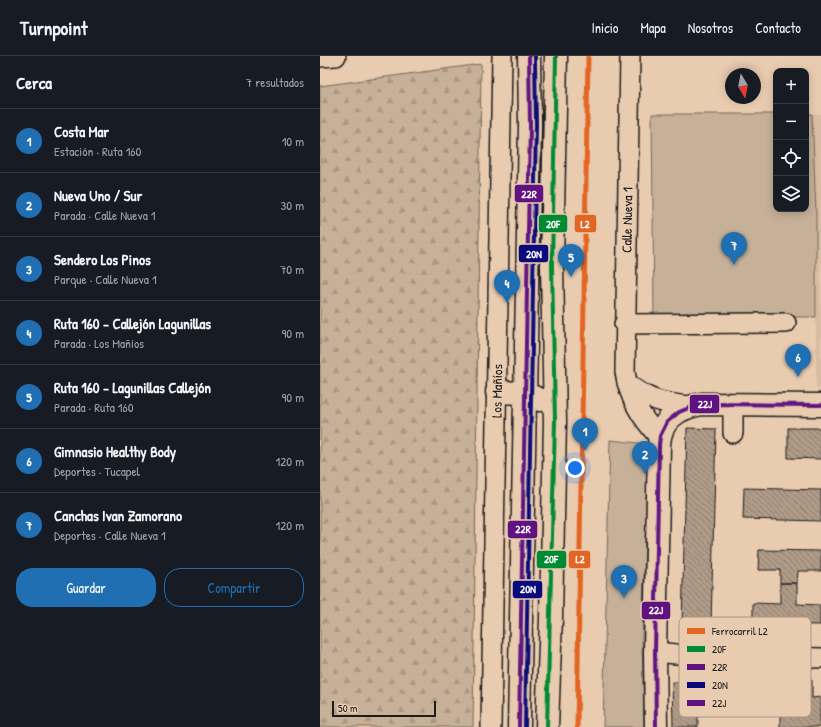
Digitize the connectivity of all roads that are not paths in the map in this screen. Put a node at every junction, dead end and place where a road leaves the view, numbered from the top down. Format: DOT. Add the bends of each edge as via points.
graph roads {
  1 [pos="336,56"];
  2 [pos="502,56"];
  3 [pos="529,56"];
  4 [pos="556,56"];
  5 [pos="630,56"];
  6 [pos="320,57"];
  7 [pos="786,323"];
  8 [pos="624,324"];
  9 [pos="627,384"];
  10 [pos="497,392"];
  11 [pos="526,392"];
  12 [pos="733,403"];
  13 [pos="821,405"];
  14 [pos="689,406"];
  15 [pos="555,422"];
  16 [pos="733,433"];
  17 [pos="659,437"];
  18 [pos="656,652"];
  19 [pos="679,654"];
  20 [pos="811,658"];
  21 [pos="821,658"];
  22 [pos="519,723"];
  23 [pos="491,727"];
  24 [pos="547,727"];
  25 [pos="656,727"];
  1 -- 6 [label="street"];
  2 -- 10 [label="street, Los Mañíos"];
  3 -- 11 [label="main road"];
  4 -- 15 [label="main road" via="552,265"];
  5 -- 8 [label="street, Calle Nueva 1"];
  7 -- 8 [label="street"];
  8 -- 9 [label="street, Calle Nueva 1"];
  9 -- 14 [label="street" via="649,399"];
  9 -- 17 [label="street, Calle Nueva 1" via="637,409"];
  10 -- 11 [label="main road"];
  10 -- 23 [label="street, Los Mañíos"];
  11 -- 15 [label="main road" via="544,403"];
  11 -- 22 [label="main road"];
  12 -- 13 [label="main road"];
  12 -- 14 [label="main road"];
  12 -- 16 [label="street"];
  14 -- 17 [label="main road" via="674,414 665,424"];
  15 -- 24 [label="main road"];
  17 -- 18 [label="main road"];
  18 -- 19 [label="street"];
  18 -- 25 [label="main road"];
  20 -- 21 [label="street"];
}
